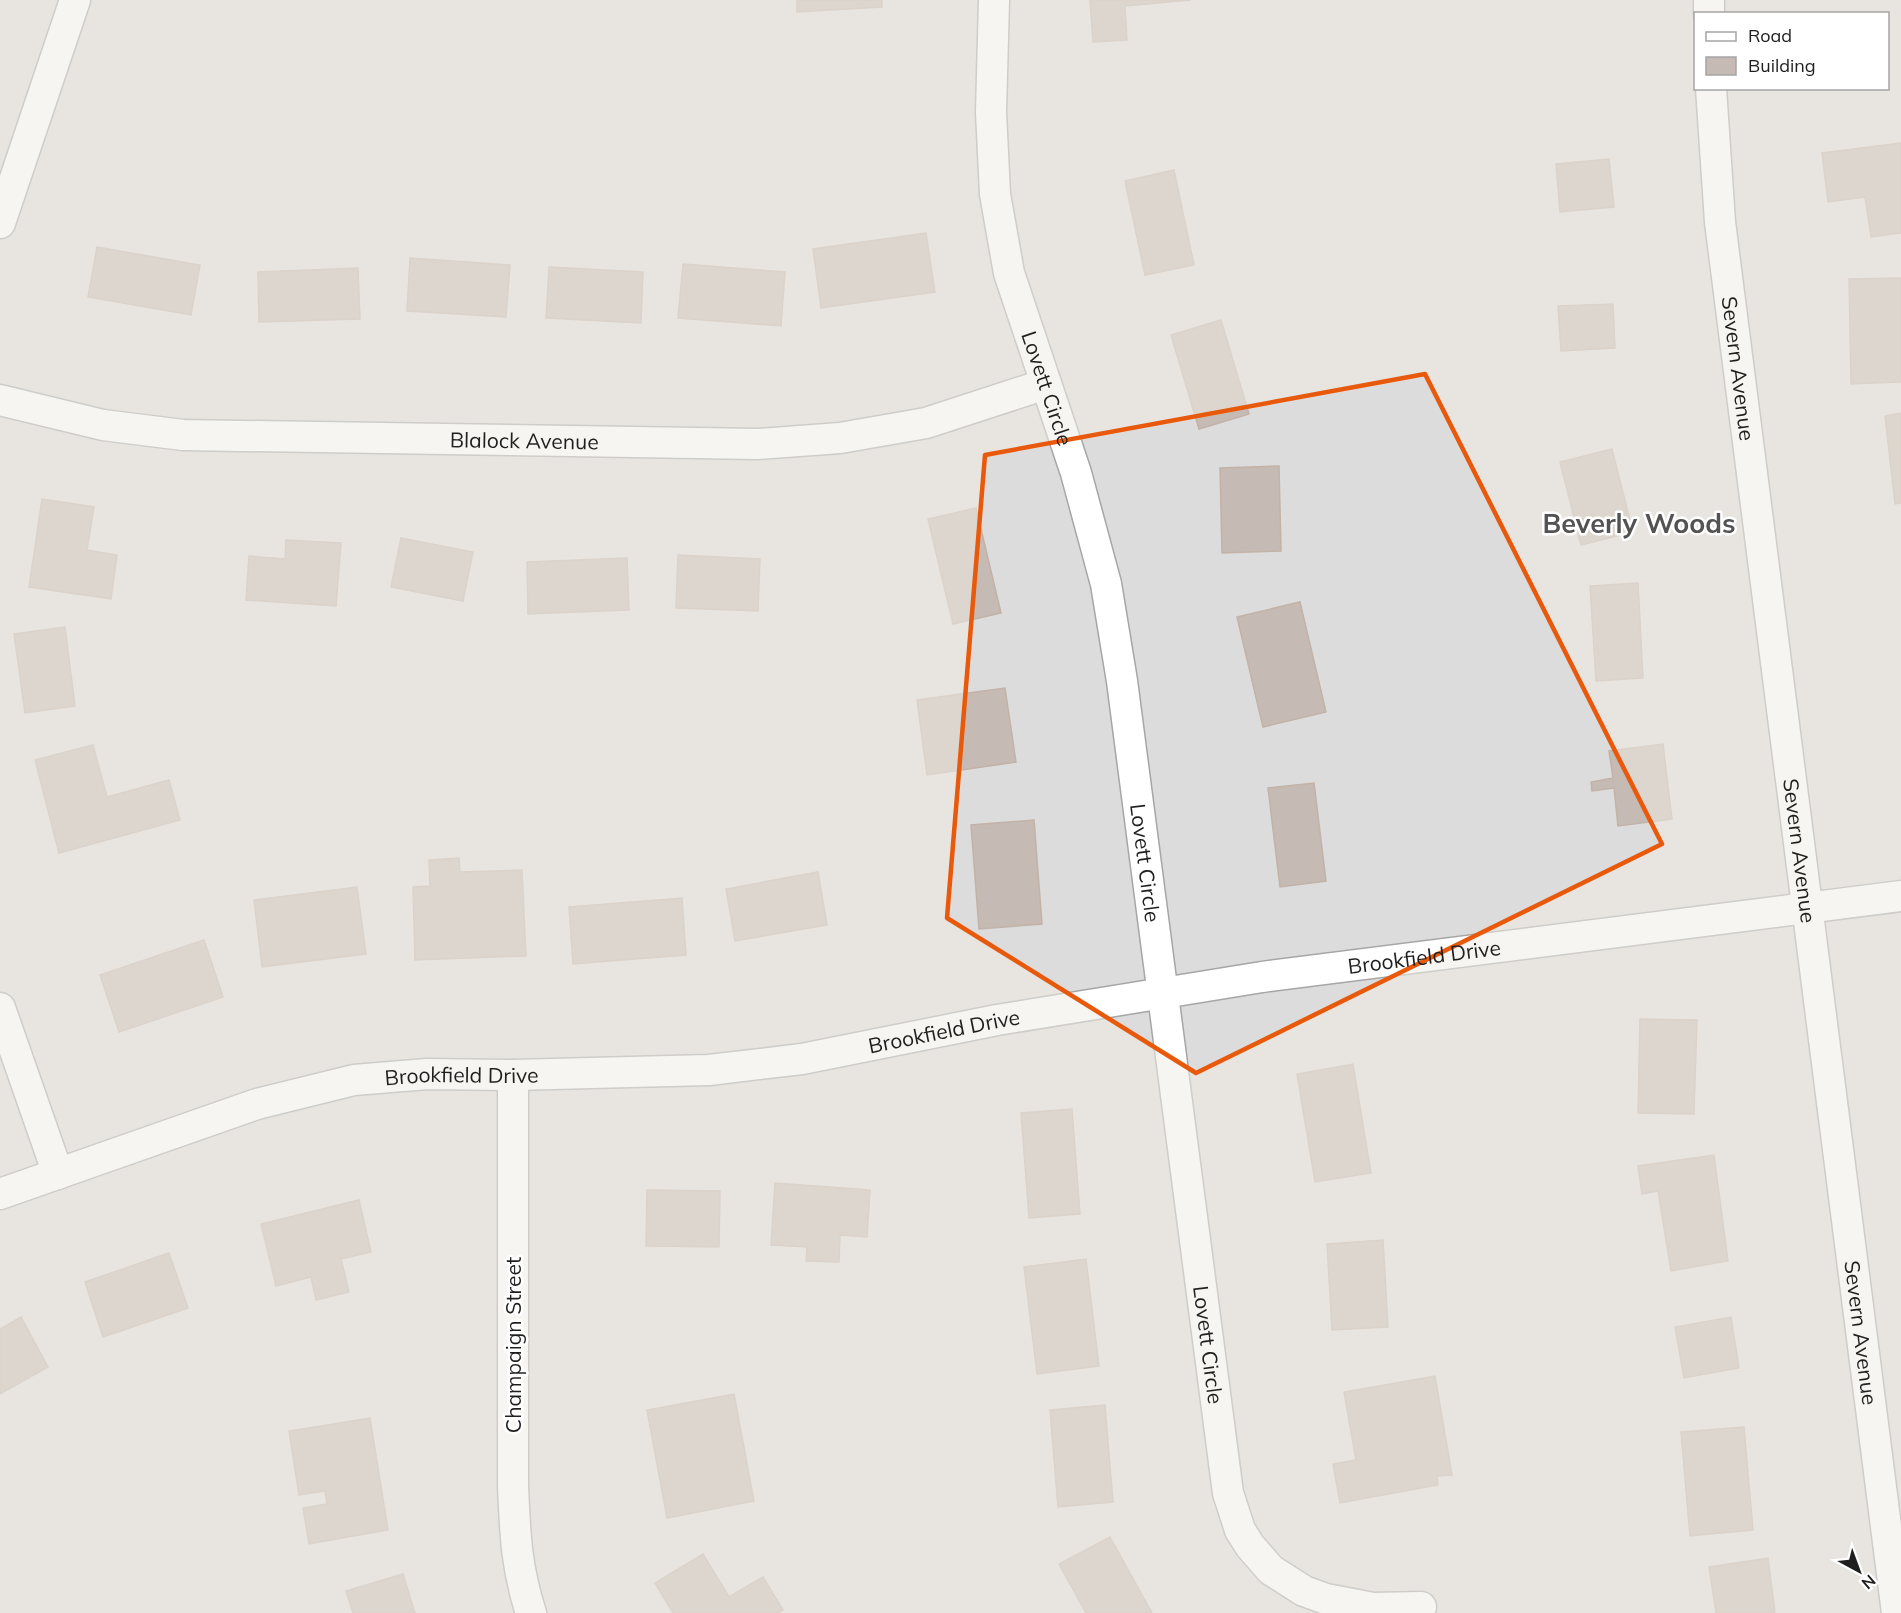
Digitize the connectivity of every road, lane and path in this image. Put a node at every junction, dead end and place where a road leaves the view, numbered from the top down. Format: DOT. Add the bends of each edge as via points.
graph roads {
  1 [pos="75,0"];
  2 [pos="994,0"];
  3 [pos="1712,90"];
  4 [pos="0,223"];
  5 [pos="1046,384"];
  6 [pos="0,399"];
  7 [pos="1901,896"];
  8 [pos="1806,908"];
  9 [pos="1163,993"];
  10 [pos="0,1008"];
  11 [pos="513,1076"];
  12 [pos="58,1174"];
  13 [pos="0,1194"];
  14 [pos="1421,1607"];
  15 [pos="531,1613"];
  16 [pos="1897,1613"];
  1 -- 4 [label="street"];
  2 -- 5 [label="street, Lovett Circle" via="991,112 995,194 1009,273"];
  3 -- 8 [label="street, Severn Avenue" via="1720,222"];
  5 -- 6 [label="street, Blalock Avenue" via="926,423 840,438 758,444 183,435 104,425"];
  5 -- 9 [label="street, Lovett Circle" via="1076,473 1106,584"];
  7 -- 8 [label="street, Brookfield Drive"];
  8 -- 9 [label="street, Brookfield Drive"];
  8 -- 16 [label="street, Severn Avenue"];
  9 -- 11 [label="street, Brookfield Drive" via="790,1060 709,1070"];
  9 -- 14 [label="street, Lovett Circle" via="1228,1493 1240,1530 1271,1570 1304,1591 1373,1608"];
  10 -- 12 [label="street"];
  11 -- 12 [label="street, Brookfield Drive" via="427,1074 354,1080 256,1104"];
  11 -- 15 [label="street, Champaign Street" via="513,1485 516,1554"];
  12 -- 13 [label="street, Brookfield Drive"];
}
